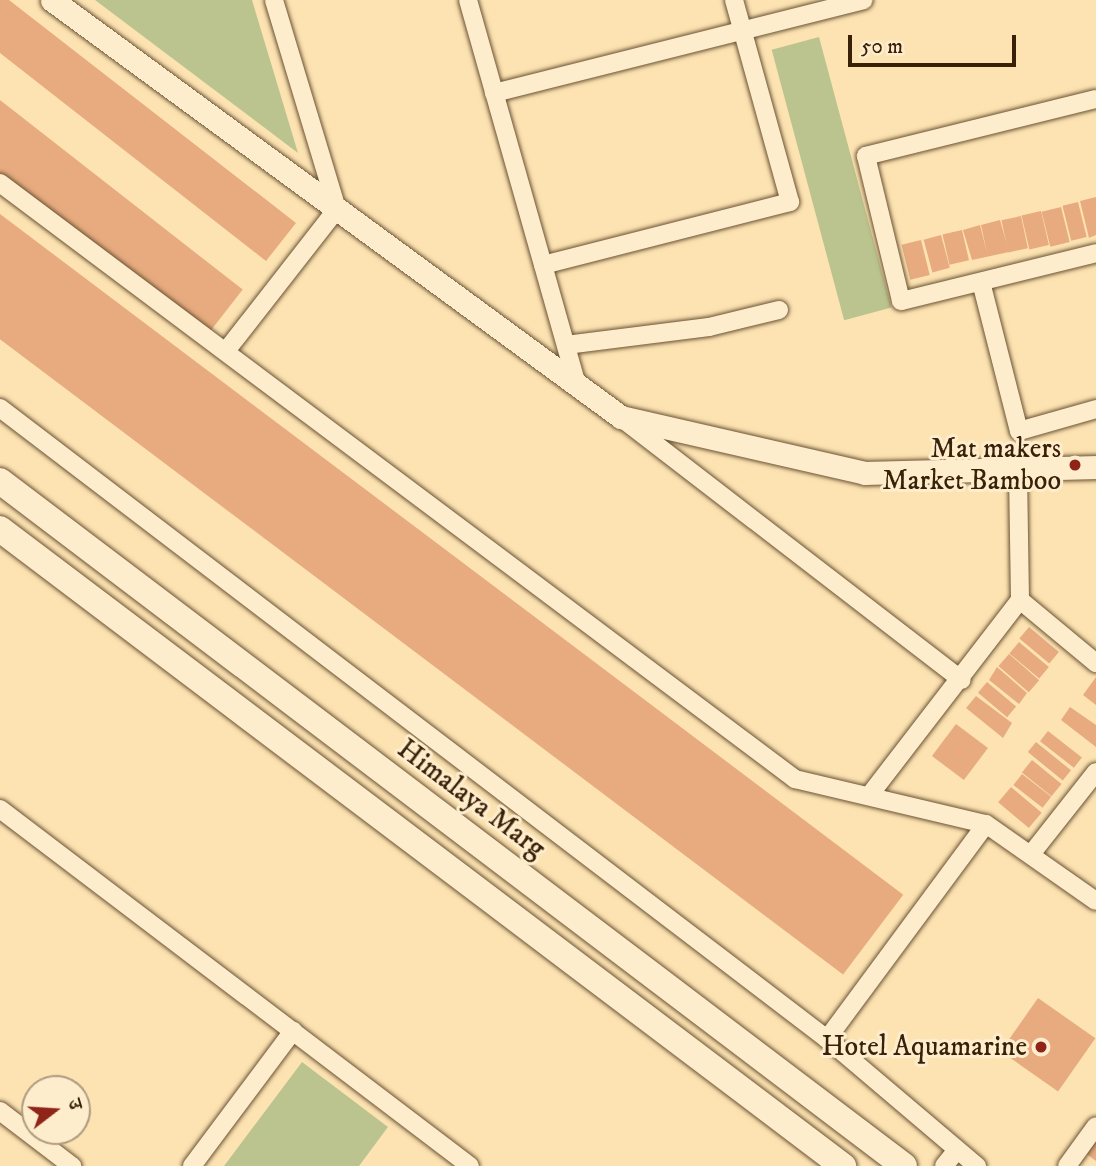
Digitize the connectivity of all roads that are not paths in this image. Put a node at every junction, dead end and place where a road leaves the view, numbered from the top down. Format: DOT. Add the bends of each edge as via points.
graph roads {
  1 [pos="52,0"];
  2 [pos="274,0"];
  3 [pos="468,0"];
  4 [pos="734,0"];
  5 [pos="863,0"];
  6 [pos="742,31"];
  7 [pos="494,93"];
  8 [pos="1096,99"];
  9 [pos="0,183"];
  10 [pos="337,209"];
  11 [pos="1096,253"];
  12 [pos="543,265"];
  13 [pos="981,282"];
  14 [pos="779,310"];
  15 [pos="566,345"];
  16 [pos="226,351"];
  17 [pos="577,385"];
  18 [pos="0,408"];
  19 [pos="1096,410"];
  20 [pos="621,418"];
  21 [pos="1096,467"];
  22 [pos="1018,468"];
  23 [pos="0,481"];
  24 [pos="0,529"];
  25 [pos="1020,600"];
  26 [pos="1096,663"];
  27 [pos="962,680"];
  28 [pos="1096,772"];
  29 [pos="872,792"];
  30 [pos="0,809"];
  31 [pos="986,824"];
  32 [pos="1032,853"];
  33 [pos="1096,901"];
  34 [pos="293,1031"];
  35 [pos="827,1039"];
  36 [pos="3,1121"];
  37 [pos="1096,1126"];
  38 [pos="956,1152"];
  39 [pos="72,1166"];
  40 [pos="192,1166"];
  41 [pos="470,1166"];
  42 [pos="843,1166"];
  43 [pos="904,1166"];
  44 [pos="944,1166"];
  45 [pos="977,1166"];
  46 [pos="1067,1166"];
  1 -- 10 [label="street"];
  2 -- 10 [label="street"];
  3 -- 7 [label="street"];
  4 -- 6 [label="street"];
  5 -- 6 [label="street"];
  6 -- 7 [label="street"];
  6 -- 12 [label="street" via="790,202"];
  7 -- 12 [label="street"];
  8 -- 13 [label="street" via="866,156 901,301"];
  9 -- 16 [label="street"];
  10 -- 16 [label="street"];
  10 -- 17 [label="street"];
  11 -- 13 [label="street"];
  12 -- 15 [label="street"];
  13 -- 19 [label="street" via="1019,431"];
  14 -- 15 [label="street" via="709,327"];
  15 -- 17 [label="street"];
  16 -- 29 [label="street" via="795,779"];
  17 -- 20 [label="street"];
  18 -- 35 [label="street"];
  20 -- 22 [label="street" via="865,472"];
  20 -- 27 [label="street"];
  21 -- 22 [label="street"];
  22 -- 25 [label="street"];
  23 -- 43 [label="main road, Himalaya Marg"];
  24 -- 42 [label="main road"];
  25 -- 26 [label="street"];
  25 -- 27 [label="street"];
  27 -- 29 [label="street"];
  28 -- 32 [label="street"];
  29 -- 31 [label="street"];
  30 -- 34 [label="street"];
  31 -- 32 [label="street"];
  31 -- 35 [label="street"];
  32 -- 33 [label="street"];
  34 -- 40 [label="street"];
  34 -- 41 [label="street"];
  35 -- 38 [label="street"];
  36 -- 39 [label="street"];
  37 -- 46 [label="street"];
  38 -- 44 [label="street"];
  38 -- 45 [label="street"];
}
